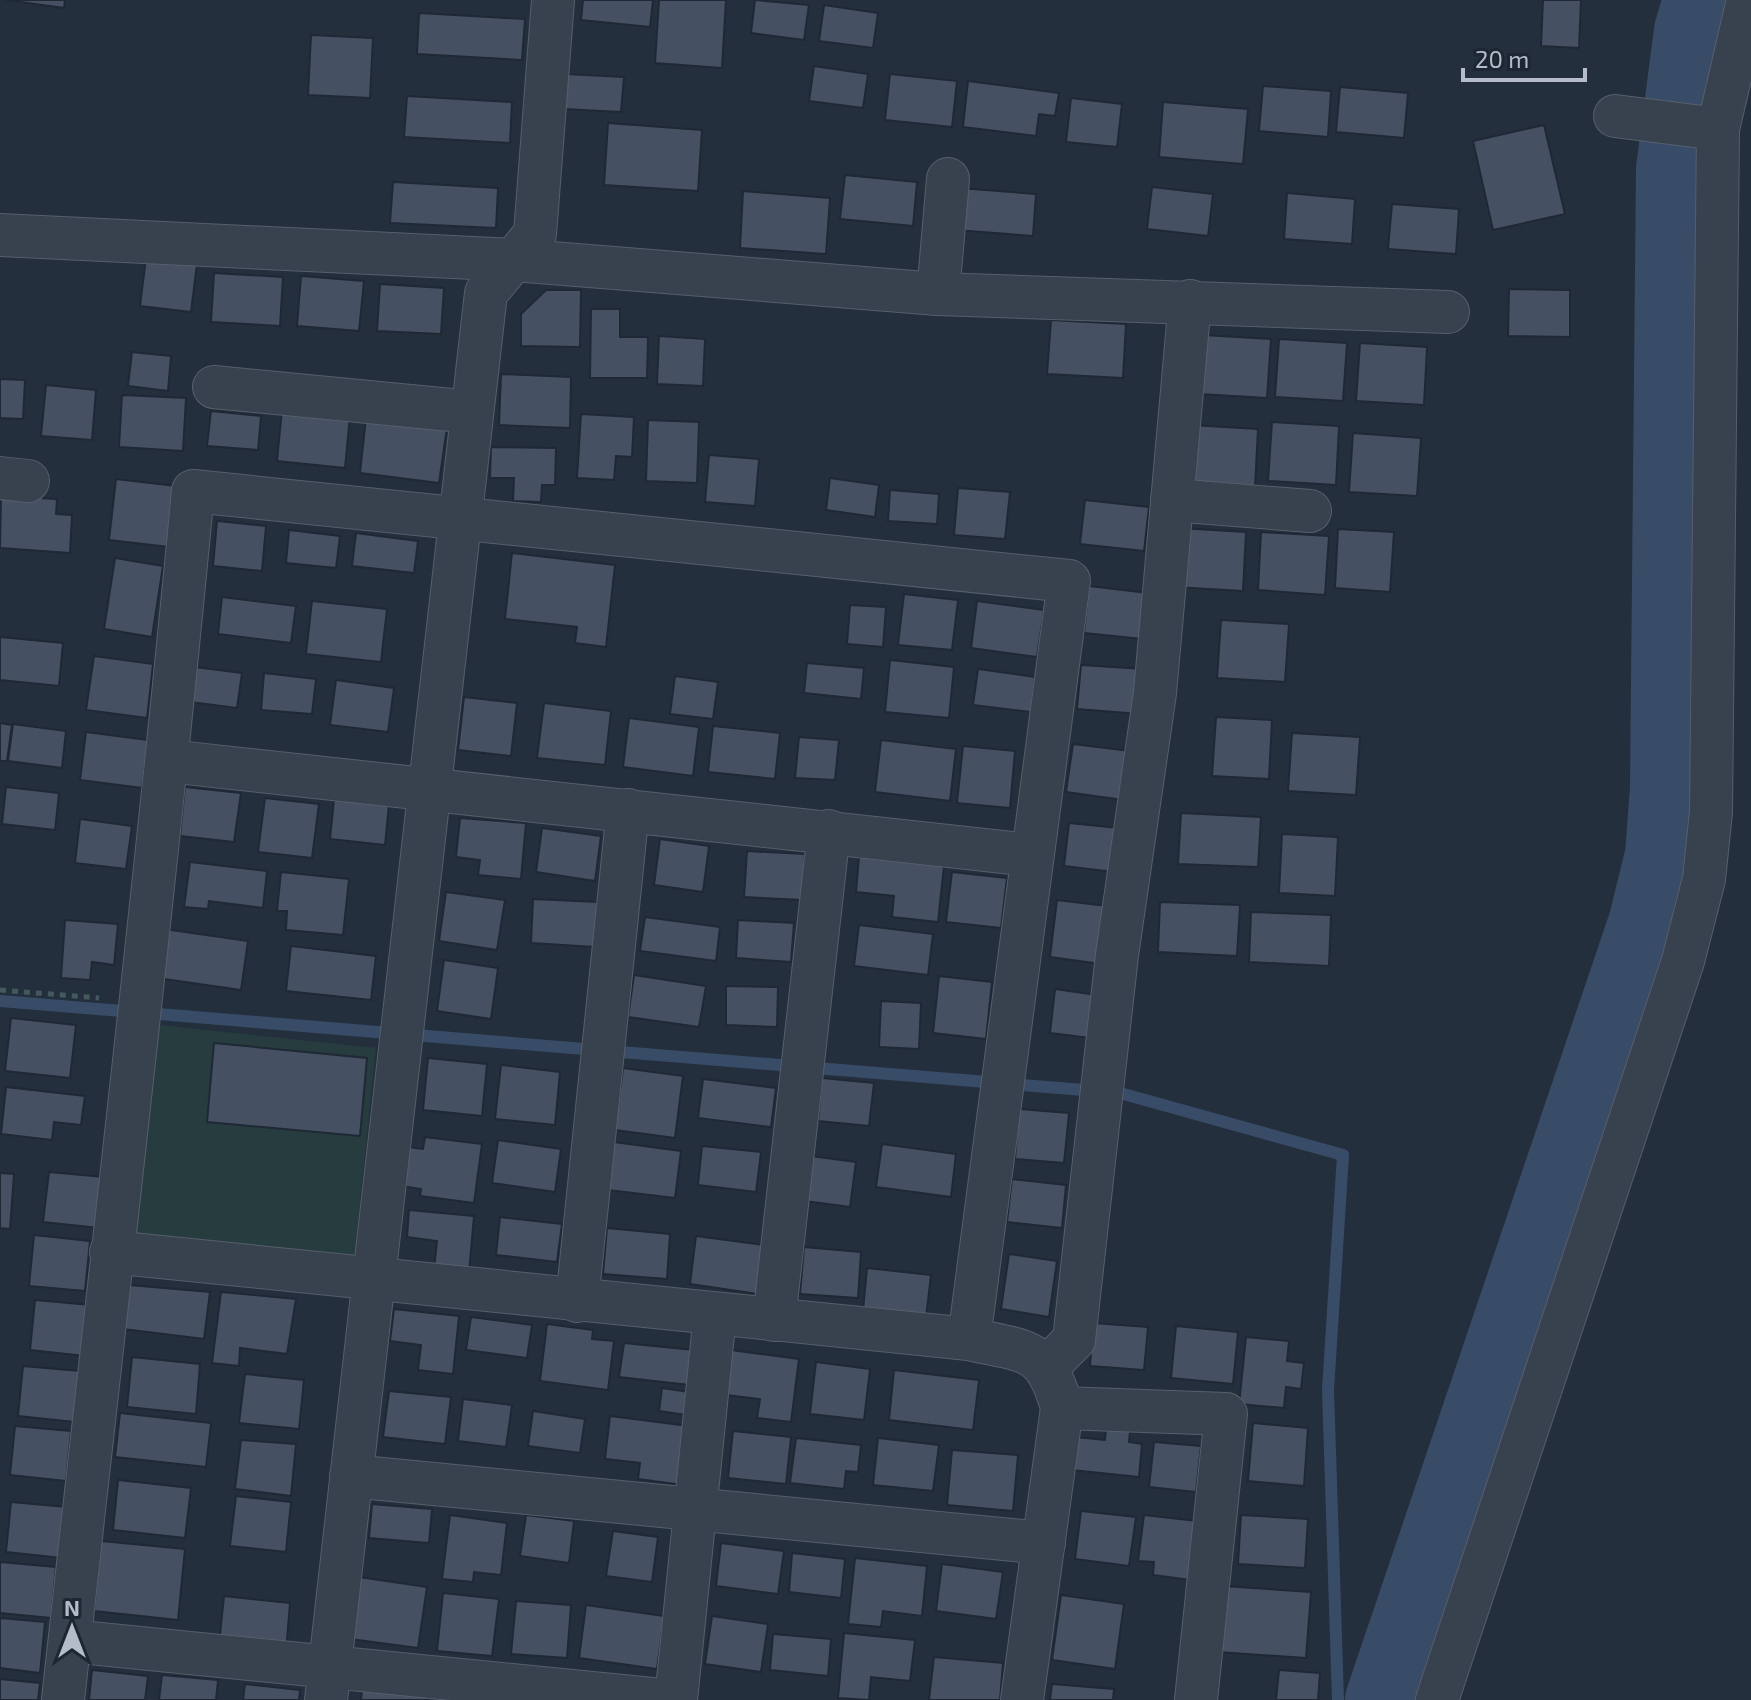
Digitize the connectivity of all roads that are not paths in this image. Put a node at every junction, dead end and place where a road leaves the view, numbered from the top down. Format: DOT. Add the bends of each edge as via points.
graph roads {
  1 [pos="553,0"];
  2 [pos="1748,0"];
  3 [pos="1615,116"];
  4 [pos="1718,129"];
  5 [pos="948,179"];
  6 [pos="0,235"];
  7 [pos="514,260"];
  8 [pos="938,294"];
  9 [pos="1190,301"];
  10 [pos="1448,312"];
  11 [pos="214,387"];
  12 [pos="472,412"];
  13 [pos="1172,500"];
  14 [pos="1310,511"];
  15 [pos="460,517"];
  16 [pos="168,761"];
  17 [pos="430,788"];
  18 [pos="628,810"];
  19 [pos="829,831"];
  20 [pos="1031,855"];
  21 [pos="111,1252"];
  22 [pos="374,1281"];
  23 [pos="577,1301"];
  24 [pos="715,1314"];
  25 [pos="774,1320"];
  26 [pos="969,1339"];
  27 [pos="1047,1367"];
  28 [pos="1062,1408"];
  29 [pos="351,1476"];
  30 [pos="696,1509"];
  31 [pos="1044,1543"];
  32 [pos="70,1641"];
  33 [pos="328,1684"];
  34 [pos="63,1700"];
  35 [pos="662,1700"];
  36 [pos="676,1700"];
  37 [pos="1022,1700"];
  38 [pos="1196,1700"];
  39 [pos="1437,1700"];
  1 -- 7 [label="street" via="535,234"];
  2 -- 4 [label="street"];
  3 -- 4 [label="street"];
  4 -- 39 [label="street" via="1711,812 1704,879 1683,961"];
  5 -- 8 [label="street"];
  6 -- 7 [label="street"];
  7 -- 8 [label="street"];
  7 -- 12 [label="street" via="486,293"];
  8 -- 9 [label="street"];
  9 -- 10 [label="street"];
  9 -- 13 [label="street"];
  11 -- 12 [label="street"];
  12 -- 15 [label="street"];
  13 -- 14 [label="street"];
  13 -- 27 [label="street" via="1155,693 1074,1340"];
  15 -- 16 [label="street" via="193,491"];
  15 -- 17 [label="street"];
  15 -- 20 [label="street" via="1069,581"];
  16 -- 17 [label="street"];
  16 -- 21 [label="street"];
  17 -- 18 [label="street"];
  17 -- 22 [label="street"];
  18 -- 19 [label="street"];
  18 -- 23 [label="street"];
  19 -- 20 [label="street"];
  19 -- 25 [label="street"];
  20 -- 26 [label="street"];
  21 -- 22 [label="street"];
  21 -- 32 [label="street"];
  22 -- 23 [label="street"];
  22 -- 29 [label="street"];
  23 -- 24 [label="street"];
  24 -- 25 [label="street"];
  24 -- 30 [label="street"];
  25 -- 26 [label="street"];
  26 -- 27 [label="street" via="1033,1354"];
  27 -- 28 [label="street"];
  28 -- 31 [label="street"];
  28 -- 38 [label="street" via="1226,1414"];
  29 -- 30 [label="street"];
  29 -- 33 [label="street"];
  30 -- 31 [label="street"];
  30 -- 36 [label="street"];
  31 -- 37 [label="street"];
  32 -- 33 [label="street"];
  32 -- 34 [label="street"];
  33 -- 35 [label="street"];
}
